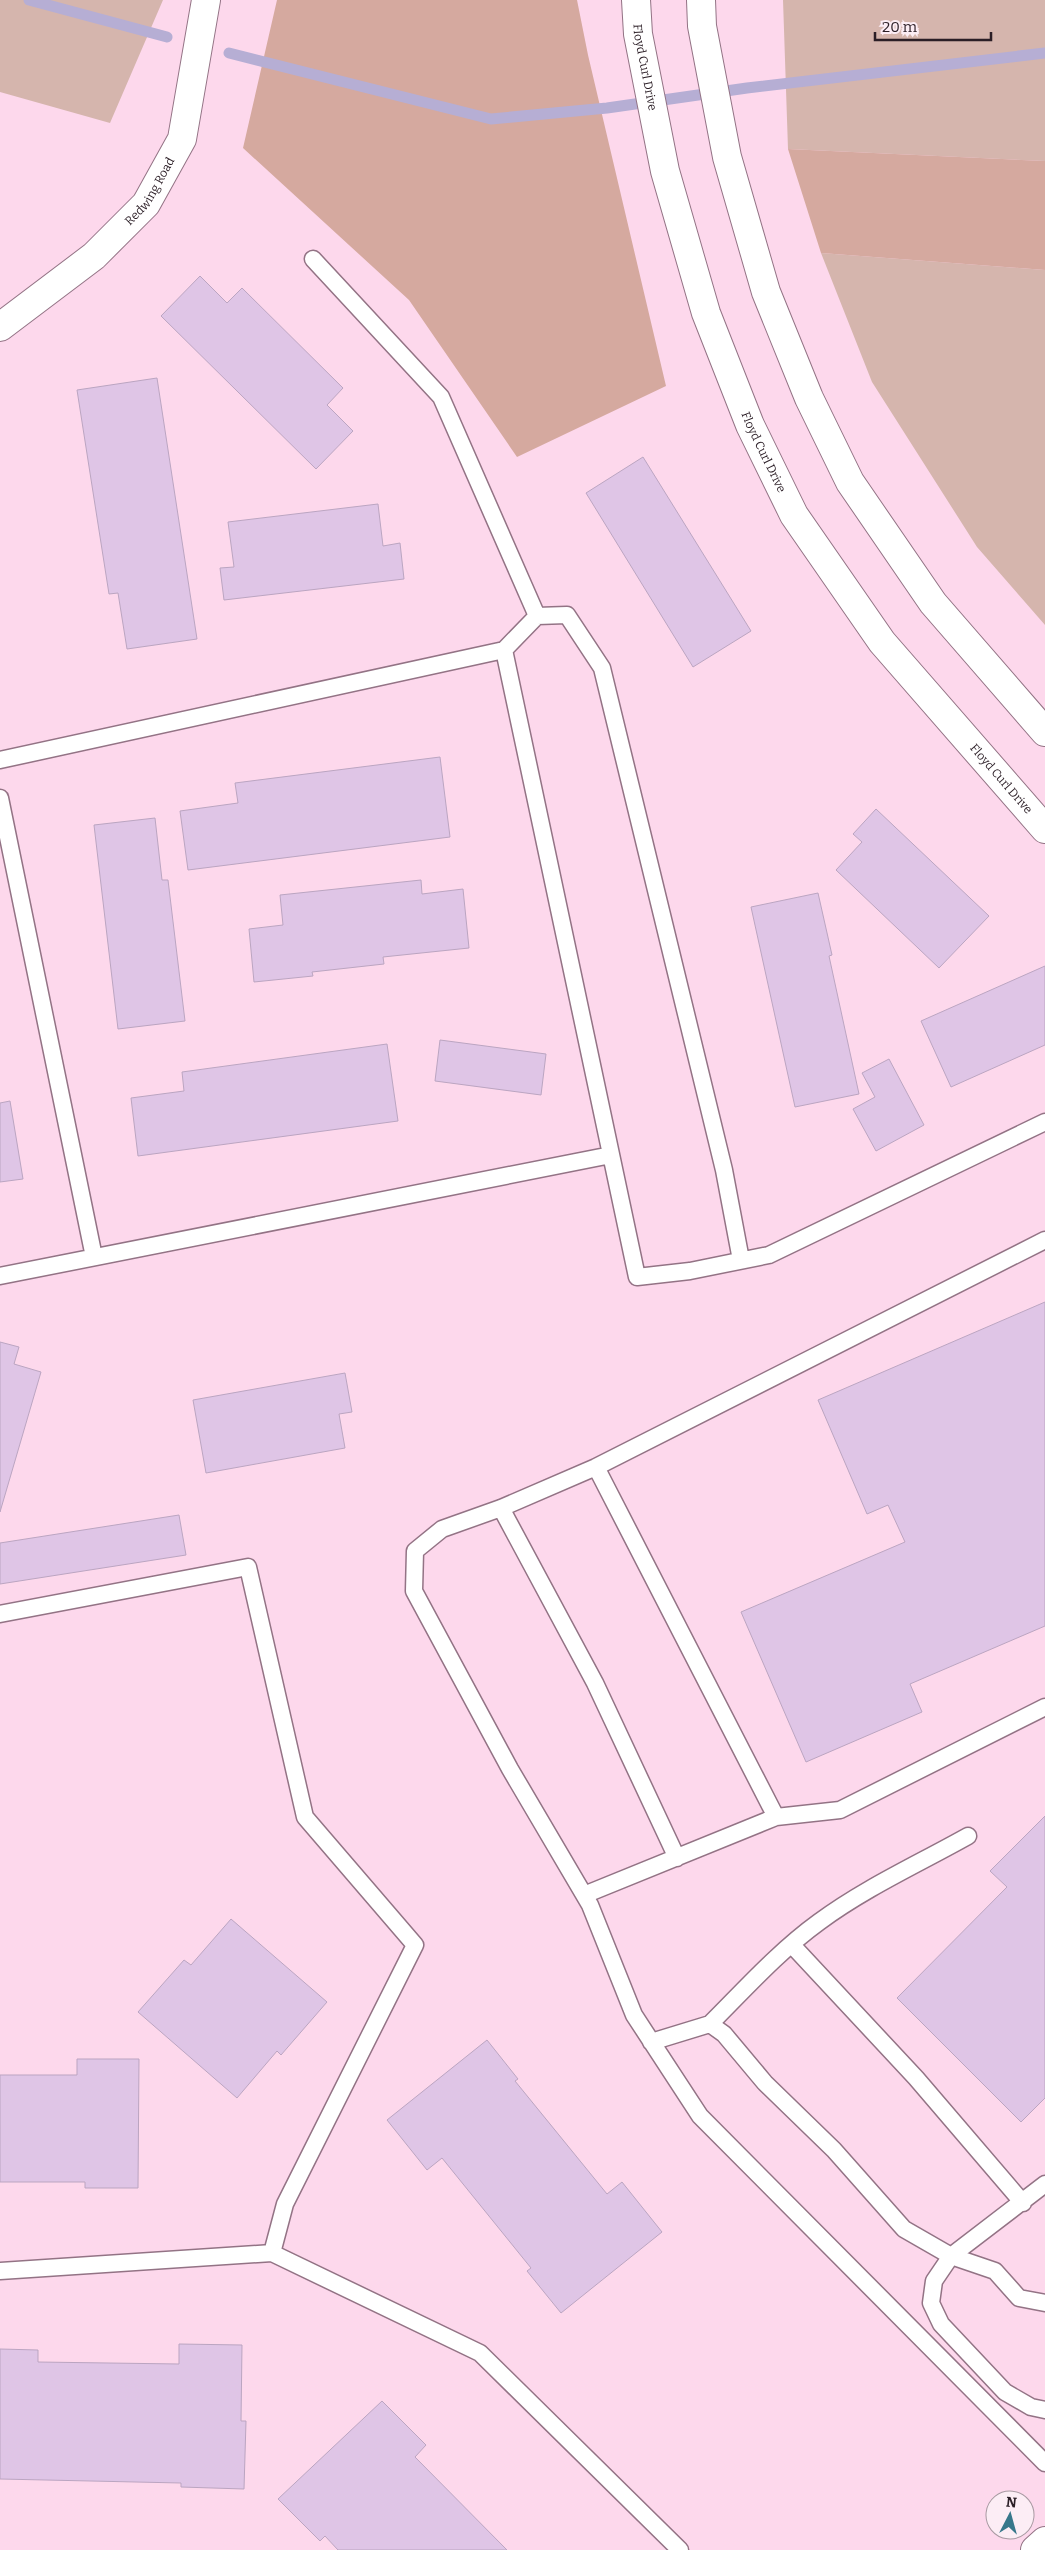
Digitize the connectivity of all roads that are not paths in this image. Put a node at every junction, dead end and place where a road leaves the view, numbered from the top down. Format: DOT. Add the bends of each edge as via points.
graph roads {
  1 [pos="206,0"];
  2 [pos="636,0"];
  3 [pos="702,13"];
  4 [pos="313,260"];
  5 [pos="0,327"];
  6 [pos="537,616"];
  7 [pos="504,650"];
  8 [pos="1045,732"];
  9 [pos="0,760"];
  10 [pos="0,798"];
  11 [pos="1045,829"];
  12 [pos="1045,1122"];
  13 [pos="611,1155"];
  14 [pos="1045,1240"];
  15 [pos="94,1257"];
  16 [pos="741,1260"];
  17 [pos="0,1276"];
  18 [pos="596,1467"];
  19 [pos="501,1508"];
  20 [pos="0,1614"];
  21 [pos="1045,1708"];
  22 [pos="776,1817"];
  23 [pos="968,1836"];
  24 [pos="677,1858"];
  25 [pos="584,1895"];
  26 [pos="792,1945"];
  27 [pos="710,2024"];
  28 [pos="651,2042"];
  29 [pos="1045,2184"];
  30 [pos="1023,2203"];
  31 [pos="272,2253"];
  32 [pos="951,2256"];
  33 [pos="0,2271"];
  34 [pos="1045,2303"];
  35 [pos="1045,2410"];
  36 [pos="1045,2463"];
  37 [pos="1045,2541"];
  38 [pos="680,2550"];
  39 [pos="1035,2550"];
  1 -- 5 [label="street, Redwing Road" via="182,138 146,204 94,256"];
  2 -- 11 [label="street, Floyd Curl Drive" via="638,34 664,171 706,313 750,425 794,515 882,642"];
  3 -- 8 [label="street" via="727,157 766,292 809,398 850,482 933,603"];
  4 -- 6 [label="lane" via="441,397"];
  6 -- 7 [label="lane"];
  6 -- 16 [label="lane" via="567,614 602,668 724,1170"];
  7 -- 9 [label="lane"];
  7 -- 13 [label="lane"];
  10 -- 15 [label="lane"];
  12 -- 16 [label="lane" via="769,1255"];
  13 -- 15 [label="lane"];
  13 -- 16 [label="lane" via="637,1278"];
  14 -- 18 [label="lane"];
  15 -- 17 [label="lane"];
  18 -- 19 [label="lane"];
  18 -- 22 [label="lane"];
  19 -- 24 [label="lane" via="595,1683"];
  19 -- 25 [label="lane" via="442,1529 415,1551 414,1592 510,1769"];
  20 -- 31 [label="lane" via="248,1567 305,1817 416,1945 285,2204"];
  21 -- 22 [label="lane" via="840,1810"];
  22 -- 24 [label="lane"];
  23 -- 26 [label="lane" via="853,1900 818,1922"];
  24 -- 25 [label="lane"];
  25 -- 28 [label="lane" via="634,2015"];
  26 -- 27 [label="lane"];
  26 -- 30 [label="lane" via="916,2078"];
  27 -- 28 [label="lane"];
  27 -- 32 [label="lane" via="724,2034 766,2083 834,2150 904,2230"];
  28 -- 36 [label="lane" via="700,2116"];
  29 -- 30 [label="lane"];
  30 -- 32 [label="lane"];
  31 -- 33 [label="lane"];
  31 -- 38 [label="lane" via="480,2353"];
  32 -- 34 [label="lane" via="995,2271 1019,2298"];
  32 -- 35 [label="lane" via="934,2281 932,2303 941,2324 1005,2392 1031,2407"];
  37 -- 39 [label="street"];
}
